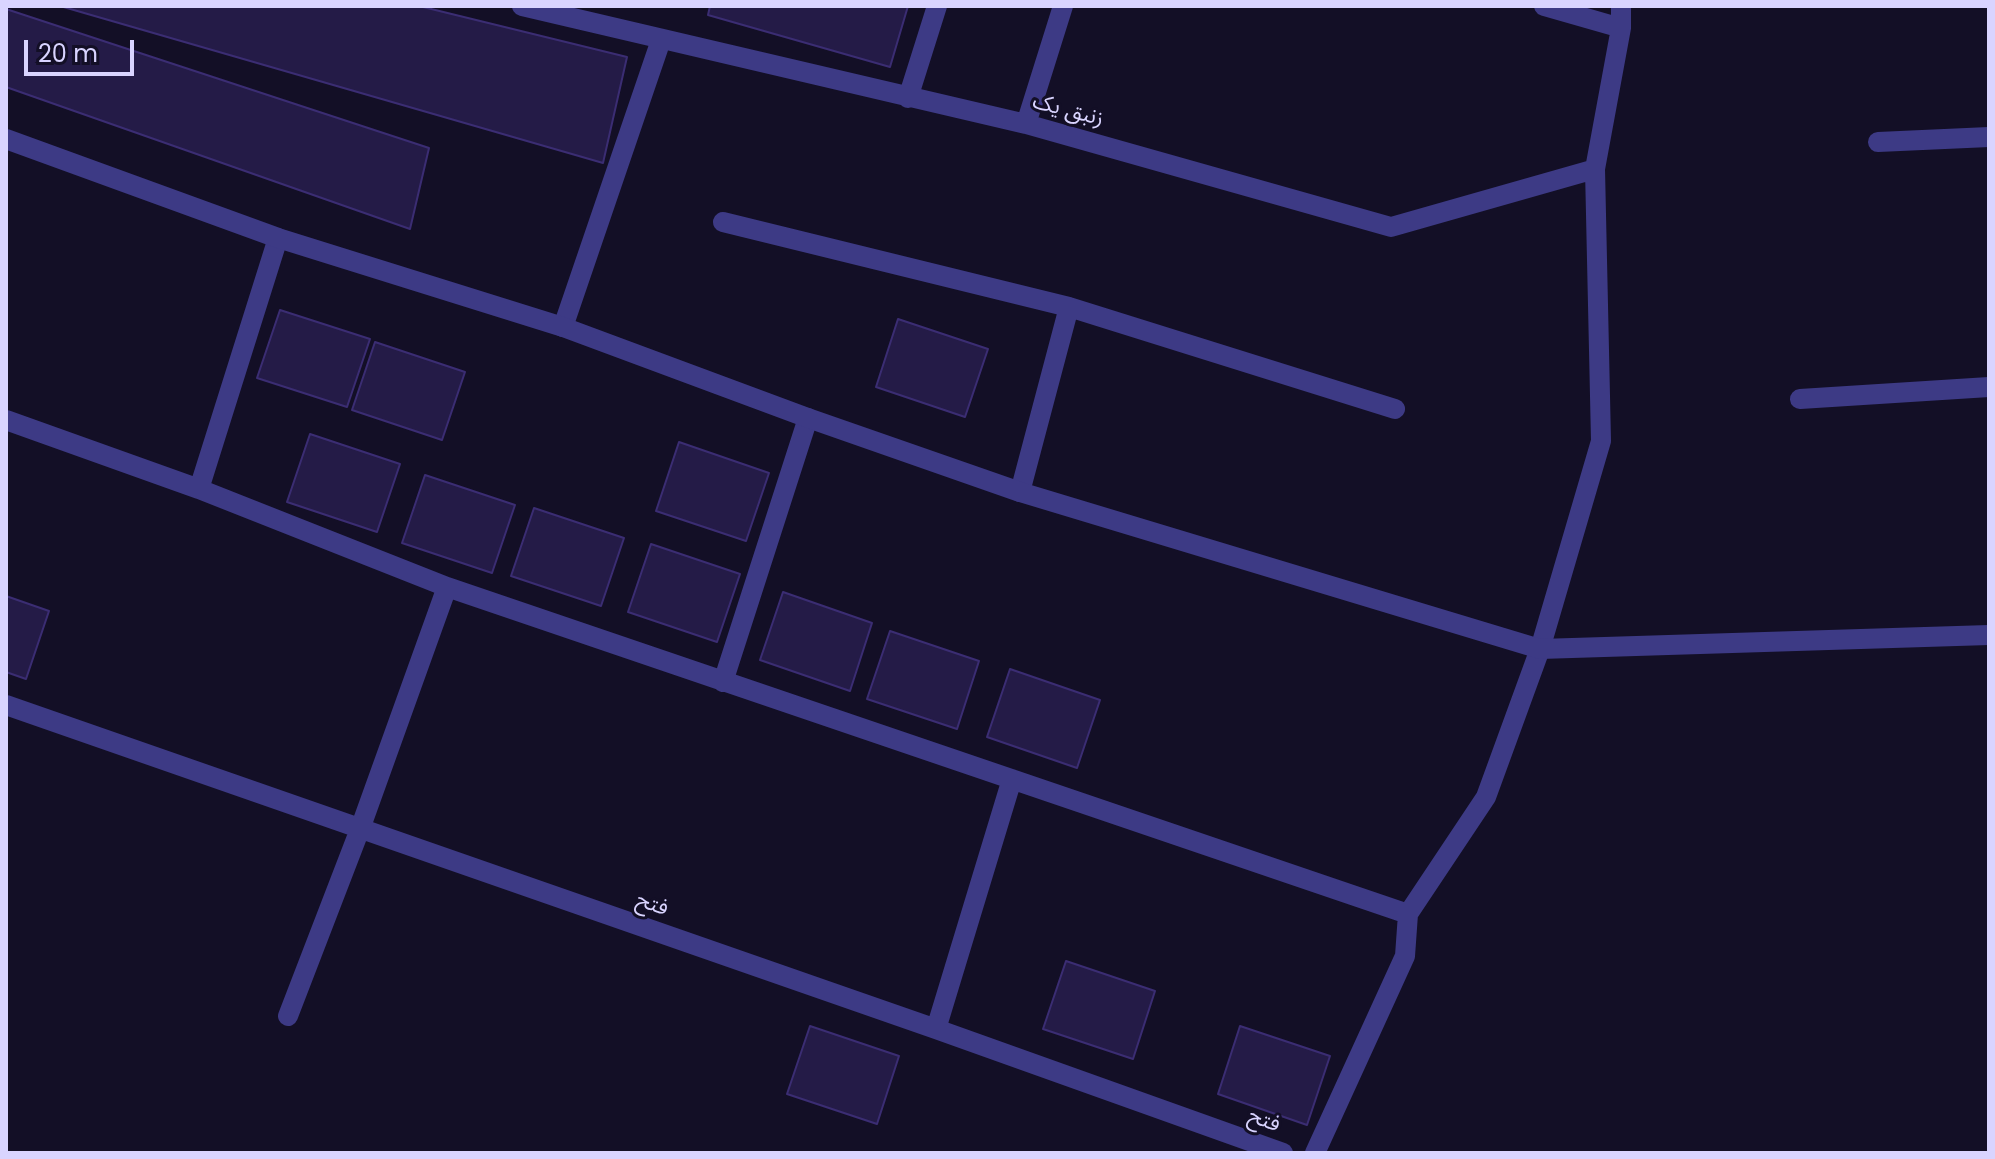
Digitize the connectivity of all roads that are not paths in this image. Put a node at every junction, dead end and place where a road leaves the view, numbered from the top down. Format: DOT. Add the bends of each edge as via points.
graph roads {
  1 [pos="522,6"];
  2 [pos="937,6"];
  3 [pos="1063,6"];
  4 [pos="1544,6"];
  5 [pos="1621,6"];
  6 [pos="1621,28"];
  7 [pos="661,40"];
  8 [pos="908,98"];
  9 [pos="1026,124"];
  10 [pos="1989,137"];
  11 [pos="6,139"];
  12 [pos="1878,142"];
  13 [pos="1595,169"];
  14 [pos="723,222"];
  15 [pos="278,238"];
  16 [pos="1069,307"];
  17 [pos="563,327"];
  18 [pos="1989,387"];
  19 [pos="1800,399"];
  20 [pos="1395,409"];
  21 [pos="808,418"];
  22 [pos="6,420"];
  23 [pos="199,489"];
  24 [pos="1020,492"];
  25 [pos="447,587"];
  26 [pos="1989,635"];
  27 [pos="1540,649"];
  28 [pos="723,682"];
  29 [pos="6,705"];
  30 [pos="1012,779"];
  31 [pos="360,829"];
  32 [pos="1408,914"];
  33 [pos="288,1016"];
  34 [pos="936,1029"];
  35 [pos="1283,1153"];
  36 [pos="1315,1153"];
  1 -- 7 [label="street, زنبق یک"];
  2 -- 8 [label="street"];
  3 -- 9 [label="street"];
  4 -- 6 [label="street"];
  5 -- 6 [label="street"];
  6 -- 13 [label="street"];
  7 -- 8 [label="street, زنبق یک"];
  7 -- 17 [label="street"];
  8 -- 9 [label="street, زنبق یک"];
  9 -- 13 [label="street, زنبق یک" via="1391,227"];
  10 -- 12 [label="street"];
  11 -- 15 [label="street"];
  13 -- 27 [label="street" via="1601,441"];
  14 -- 16 [label="street"];
  15 -- 17 [label="street"];
  15 -- 23 [label="street"];
  16 -- 20 [label="street"];
  16 -- 24 [label="street"];
  17 -- 21 [label="street"];
  18 -- 19 [label="street"];
  21 -- 24 [label="street"];
  21 -- 28 [label="street"];
  22 -- 23 [label="street"];
  23 -- 25 [label="street"];
  24 -- 27 [label="street"];
  25 -- 28 [label="street"];
  25 -- 31 [label="street"];
  26 -- 27 [label="street"];
  27 -- 32 [label="street" via="1486,797"];
  28 -- 30 [label="street"];
  29 -- 31 [label="street, فتح"];
  30 -- 32 [label="street"];
  30 -- 34 [label="street"];
  31 -- 33 [label="street"];
  31 -- 34 [label="street, فتح"];
  32 -- 36 [label="street" via="1405,956"];
  34 -- 35 [label="street, فتح"];
}
